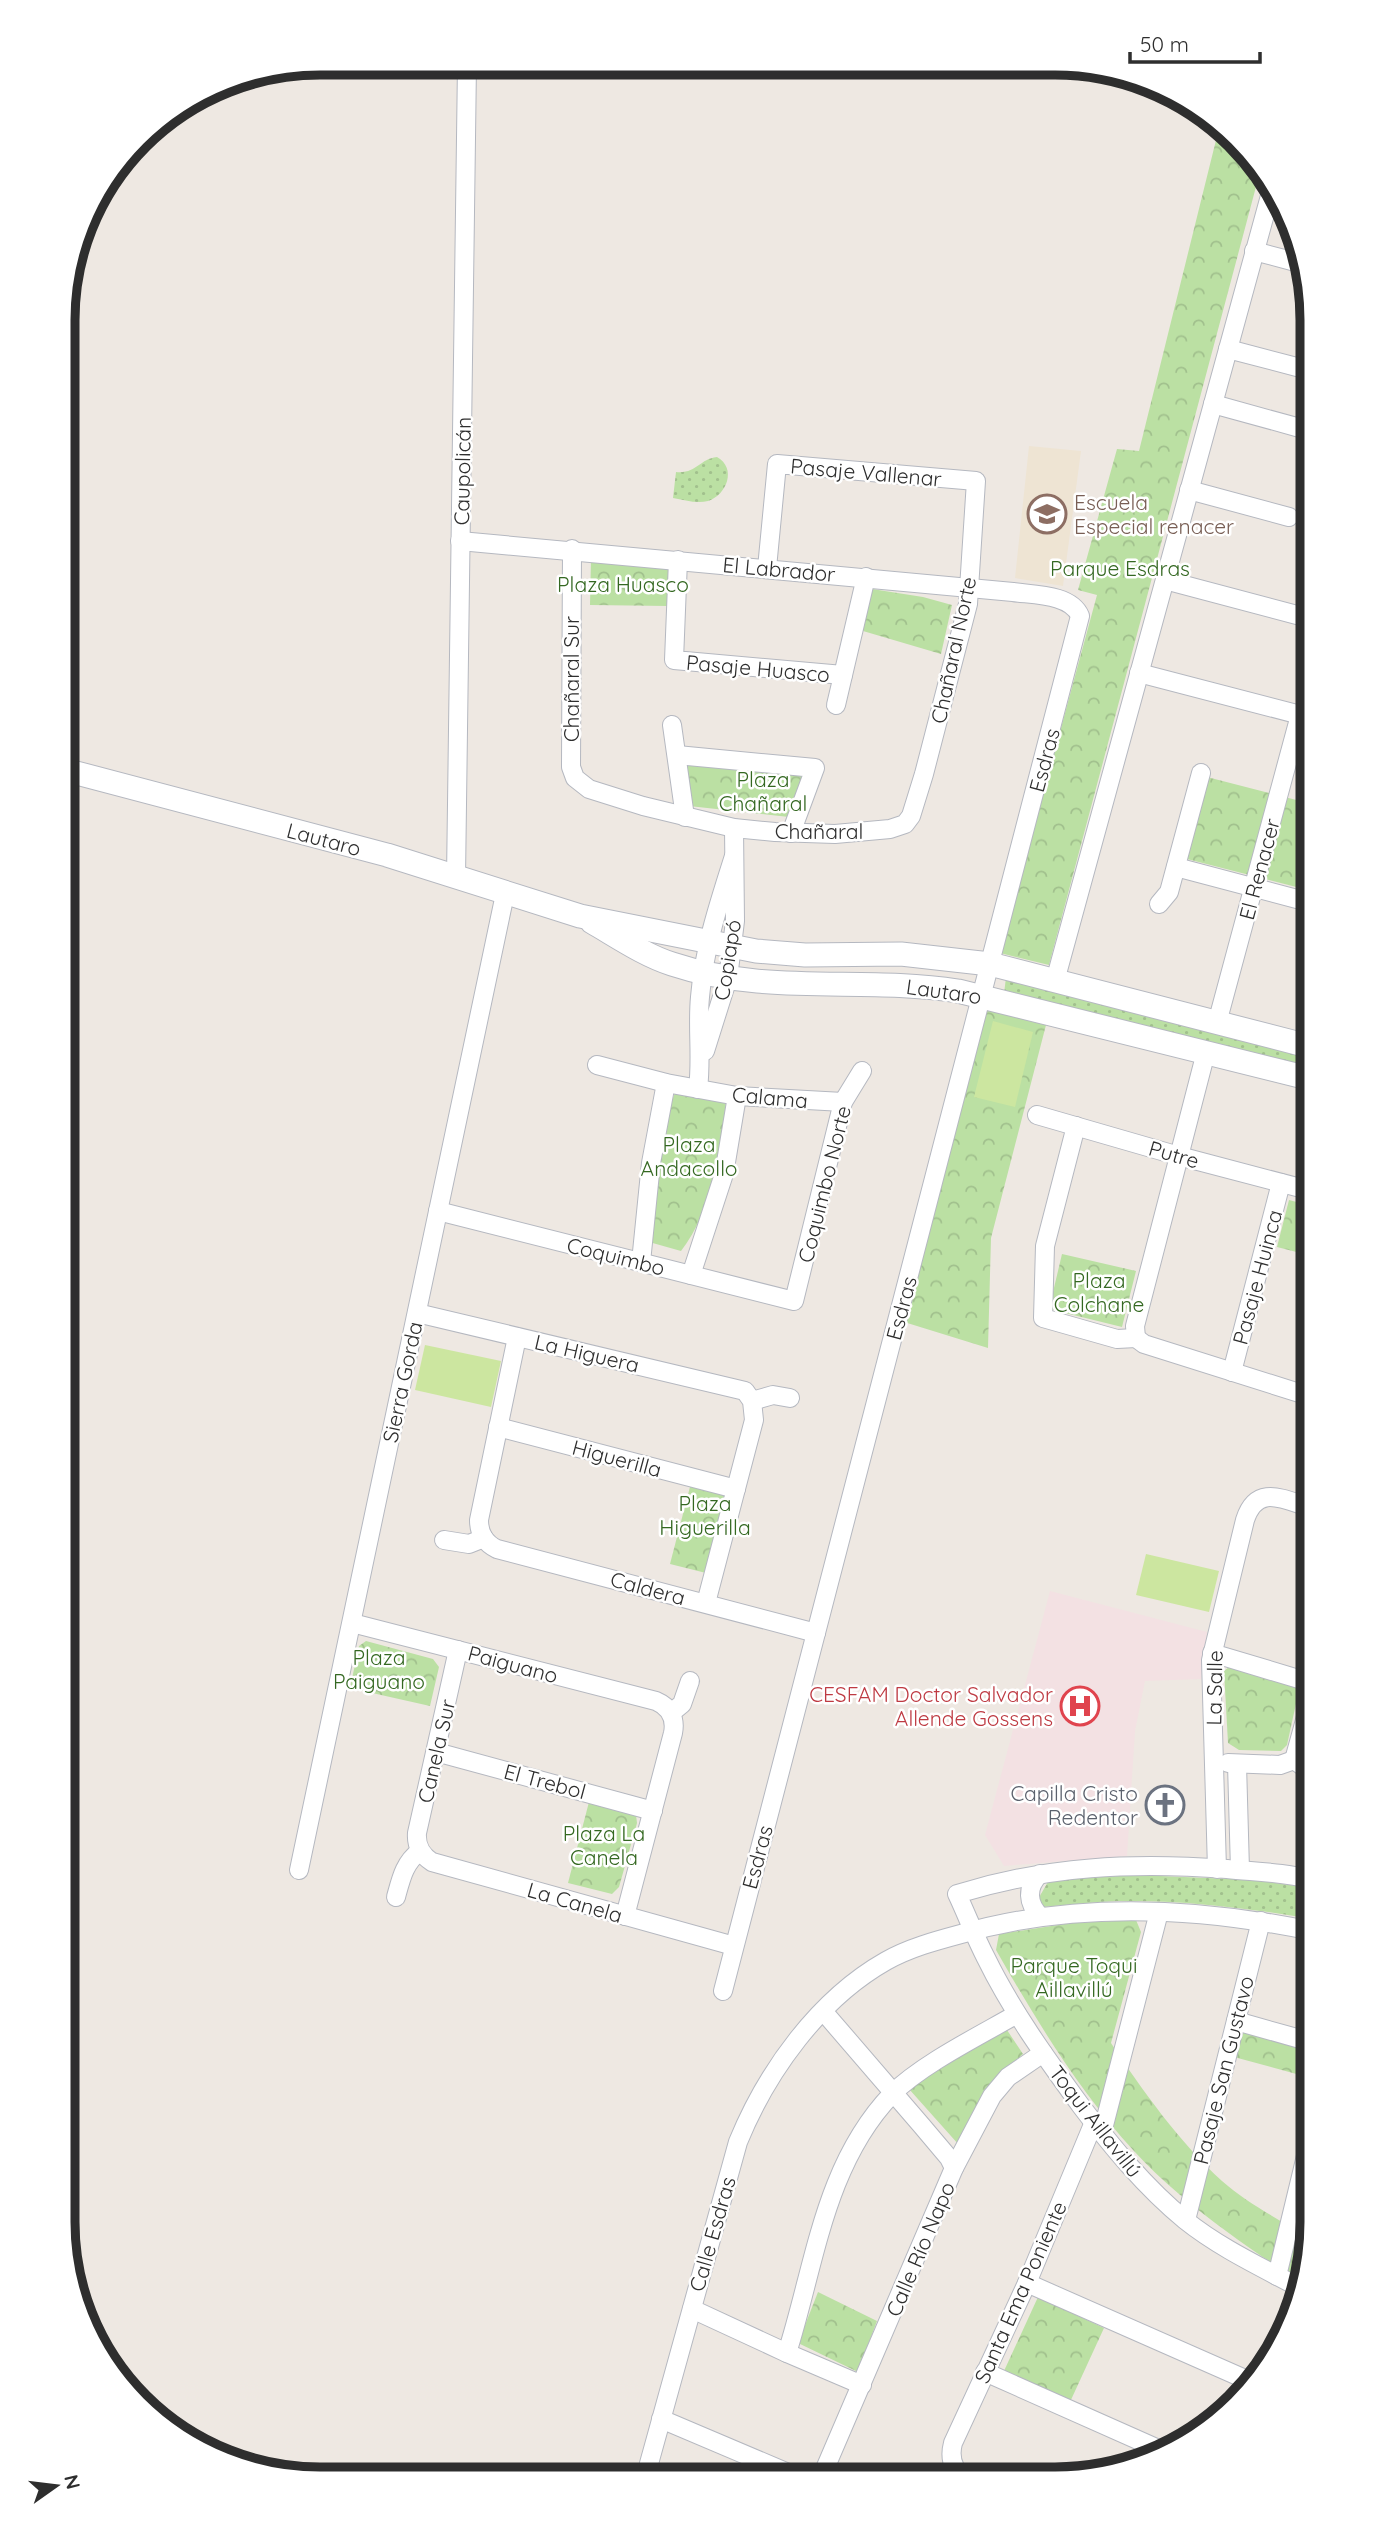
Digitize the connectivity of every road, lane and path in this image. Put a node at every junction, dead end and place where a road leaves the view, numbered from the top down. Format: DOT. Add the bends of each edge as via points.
graph roads {
  1 [pos="467,76"];
  2 [pos="1268,202"];
  3 [pos="1254,251"];
  4 [pos="1292,261"];
  5 [pos="1228,349"];
  6 [pos="1300,368"];
  7 [pos="1213,404"];
  8 [pos="1300,428"];
  9 [pos="976,481"];
  10 [pos="1189,490"];
  11 [pos="1290,517"];
  12 [pos="460,541"];
  13 [pos="572,549"];
  14 [pos="678,560"];
  15 [pos="767,568"];
  16 [pos="866,577"];
  17 [pos="1165,580"];
  18 [pos="970,588"];
  19 [pos="1300,616"];
  20 [pos="1079,626"];
  21 [pos="1139,673"];
  22 [pos="843,675"];
  23 [pos="836,705"];
  24 [pos="1300,715"];
  25 [pos="673,725"];
  26 [pos="1300,737"];
  27 [pos="677,755"];
  28 [pos="571,767"];
  29 [pos="1201,773"];
  30 [pos="75,774"];
  31 [pos="911,816"];
  32 [pos="685,817"];
  33 [pos="734,828"];
  34 [pos="791,833"];
  35 [pos="734,856"];
  36 [pos="1176,867"];
  37 [pos="456,878"];
  38 [pos="1254,888"];
  39 [pos="505,894"];
  40 [pos="1300,900"];
  41 [pos="1159,904"];
  42 [pos="580,916"];
  43 [pos="708,942"];
  44 [pos="732,947"];
  45 [pos="990,964"];
  46 [pos="702,973"];
  47 [pos="728,978"];
  48 [pos="1055,981"];
  49 [pos="982,996"];
  50 [pos="1151,1006"];
  51 [pos="1217,1023"];
  52 [pos="1142,1035"];
  53 [pos="1300,1044"];
  54 [pos="1206,1052"];
  55 [pos="701,1061"];
  56 [pos="597,1065"];
  57 [pos="862,1071"];
  58 [pos="1300,1076"];
  59 [pos="666,1083"];
  60 [pos="698,1089"];
  61 [pos="737,1096"];
  62 [pos="843,1102"];
  63 [pos="1037,1115"];
  64 [pos="1076,1126"];
  65 [pos="1179,1156"];
  66 [pos="1282,1183"];
  67 [pos="1300,1188"];
  68 [pos="438,1211"];
  69 [pos="641,1262"];
  70 [pos="691,1275"];
  71 [pos="794,1301"];
  72 [pos="417,1313"];
  73 [pos="517,1337"];
  74 [pos="1136,1338"];
  75 [pos="1232,1372"];
  76 [pos="1299,1393"];
  77 [pos="790,1398"];
  78 [pos="752,1401"];
  79 [pos="498,1427"];
  80 [pos="736,1489"];
  81 [pos="1299,1505"];
  82 [pos="484,1538"];
  83 [pos="444,1541"];
  84 [pos="706,1603"];
  85 [pos="352,1623"];
  86 [pos="816,1633"];
  87 [pos="458,1650"];
  88 [pos="1212,1653"];
  89 [pos="1299,1679"];
  90 [pos="690,1681"];
  91 [pos="671,1713"];
  92 [pos="1299,1741"];
  93 [pos="436,1752"];
  94 [pos="1294,1760"];
  95 [pos="1214,1763"];
  96 [pos="1237,1764"];
  97 [pos="1299,1764"];
  98 [pos="653,1811"];
  99 [pos="420,1851"];
  100 [pos="1217,1869"];
  101 [pos="299,1870"];
  102 [pos="1240,1870"];
  103 [pos="1040,1874"];
  104 [pos="1299,1878"];
  105 [pos="396,1897"];
  106 [pos="1159,1912"];
  107 [pos="625,1916"];
  108 [pos="1041,1917"];
  109 [pos="1261,1921"];
  110 [pos="1299,1929"];
  111 [pos="973,1930"];
  112 [pos="734,1946"];
  113 [pos="723,1991"];
  114 [pos="823,2011"];
  115 [pos="1017,2014"];
  116 [pos="1236,2021"];
  117 [pos="1299,2039"];
  118 [pos="1043,2053"];
  119 [pos="893,2093"];
  120 [pos="1098,2128"];
  121 [pos="954,2168"];
  122 [pos="1299,2185"];
  123 [pos="1186,2220"];
  124 [pos="1277,2276"];
  125 [pos="1027,2283"];
  126 [pos="1291,2284"];
  127 [pos="692,2309"];
  128 [pos="787,2353"];
  129 [pos="985,2371"];
  130 [pos="1243,2378"];
  131 [pos="862,2385"];
  132 [pos="661,2419"];
  133 [pos="1152,2446"];
  134 [pos="648,2467"];
  135 [pos="774,2467"];
  136 [pos="826,2467"];
  137 [pos="955,2467"];
  1 -- 12 [label="street, Caupolicán"];
  2 -- 3 [label="street"];
  3 -- 4 [label="street"];
  3 -- 5 [label="street"];
  5 -- 6 [label="street"];
  5 -- 7 [label="street"];
  7 -- 8 [label="street"];
  7 -- 10 [label="street"];
  9 -- 15 [label="street, Pasaje Vallenar" via="777,464"];
  9 -- 18 [label="street, Chañaral Norte"];
  10 -- 11 [label="street"];
  10 -- 17 [label="street"];
  12 -- 13 [label="street, El Labrador"];
  12 -- 37 [label="street, Caupolicán"];
  13 -- 14 [label="street, El Labrador"];
  13 -- 28 [label="street, Chañaral Sur"];
  14 -- 15 [label="street, El Labrador"];
  14 -- 22 [label="street, Pasaje Huasco" via="674,660"];
  15 -- 16 [label="street, El Labrador"];
  16 -- 18 [label="street, El Labrador"];
  16 -- 22 [label="street"];
  17 -- 19 [label="street"];
  17 -- 21 [label="street"];
  18 -- 20 [label="street, El Labrador" via="1066,602 1078,611"];
  18 -- 31 [label="street, Chañaral Norte"];
  20 -- 45 [label="street, Esdras"];
  21 -- 24 [label="street"];
  21 -- 48 [label="street"];
  22 -- 23 [label="street"];
  25 -- 27 [label="street"];
  26 -- 38 [label="street, El Renacer"];
  27 -- 32 [label="street"];
  27 -- 34 [label="street" via="815,768"];
  28 -- 32 [label="street, Chañaral" via="575,778 589,789"];
  29 -- 36 [label="street"];
  30 -- 37 [label="street, Lautaro" via="387,855"];
  31 -- 34 [label="street, Chañaral" via="905,824 890,829"];
  32 -- 33 [label="street, Chañaral"];
  33 -- 34 [label="street, Chañaral"];
  33 -- 35 [label="street, Copiapó"];
  35 -- 43 [label="street, Copiapó"];
  35 -- 44 [label="street, Copiapó"];
  36 -- 38 [label="street"];
  36 -- 41 [label="street" via="1169,892"];
  37 -- 39 [label="street, Lautaro"];
  38 -- 40 [label="street"];
  38 -- 51 [label="street, El Renacer"];
  39 -- 42 [label="street, Lautaro"];
  39 -- 68 [label="street, Sierra Gorda"];
  42 -- 43 [label="street, Lautaro"];
  42 -- 46 [label="street, Lautaro" via="655,958"];
  43 -- 44 [label="street, Lautaro"];
  43 -- 46 [label="street, Copiapó"];
  44 -- 45 [label="street, Lautaro" via="805,955 901,954"];
  44 -- 47 [label="street, Copiapó"];
  45 -- 48 [label="street, Lautaro"];
  45 -- 49 [label="street, Esdras"];
  46 -- 47 [label="street, Lautaro"];
  46 -- 55 [label="street, Copiapó"];
  47 -- 49 [label="street, Lautaro" via="801,986 908,985"];
  47 -- 55 [label="street, Copiapó"];
  48 -- 50 [label="street, Lautaro"];
  49 -- 52 [label="street, Lautaro"];
  49 -- 86 [label="street, Esdras"];
  50 -- 51 [label="street, Lautaro"];
  50 -- 52 [label="street"];
  51 -- 53 [label="street, Lautaro"];
  52 -- 54 [label="street, Lautaro"];
  54 -- 58 [label="street, Lautaro"];
  54 -- 65 [label="street"];
  55 -- 60 [label="street, Copiapó"];
  56 -- 59 [label="street, Calama"];
  57 -- 62 [label="street, Coquimbo Norte"];
  59 -- 60 [label="street, Calama"];
  59 -- 69 [label="street" via="651,1163"];
  60 -- 61 [label="street, Calama"];
  61 -- 62 [label="street, Calama"];
  61 -- 70 [label="street" via="724,1174"];
  62 -- 71 [label="street, Coquimbo Norte"];
  63 -- 64 [label="street, Putre"];
  64 -- 65 [label="street, Putre"];
  64 -- 74 [label="street" via="1045,1246 1044,1318 1117,1339"];
  65 -- 66 [label="street, Putre"];
  65 -- 74 [label="street" via="1135,1326"];
  66 -- 67 [label="street, Putre"];
  66 -- 75 [label="street, Pasaje Huinca"];
  68 -- 69 [label="street, Coquimbo"];
  68 -- 72 [label="street, Sierra Gorda"];
  69 -- 70 [label="street, Coquimbo"];
  70 -- 71 [label="street, Coquimbo"];
  72 -- 73 [label="street, La Higuera"];
  72 -- 85 [label="street, Sierra Gorda"];
  73 -- 78 [label="street, La Higuera" via="739,1387"];
  73 -- 79 [label="street"];
  74 -- 75 [label="street"];
  75 -- 76 [label="street"];
  77 -- 78 [label="street" via="773,1395"];
  78 -- 80 [label="street" via="754,1420"];
  79 -- 80 [label="street, Higuerilla"];
  79 -- 82 [label="street" via="479,1520"];
  80 -- 84 [label="street"];
  81 -- 88 [label="street, La Salle" via="1265,1496 1248,1511"];
  82 -- 83 [label="street" via="469,1544"];
  82 -- 84 [label="street, Caldera" via="497,1549"];
  84 -- 86 [label="street, Caldera"];
  85 -- 87 [label="street, Paiguano"];
  85 -- 101 [label="street, Sierra Gorda"];
  86 -- 112 [label="street, Esdras"];
  87 -- 91 [label="street, Paiguano" via="656,1702"];
  87 -- 93 [label="street, Canela Sur"];
  88 -- 89 [label="street"];
  88 -- 95 [label="street, La Salle"];
  90 -- 91 [label="street" via="682,1704"];
  91 -- 98 [label="street" via="673,1733"];
  92 -- 94 [label="street"];
  93 -- 98 [label="street, El Trebol"];
  93 -- 99 [label="street, Canela Sur" via="417,1833"];
  94 -- 96 [label="street" via="1287,1764"];
  94 -- 97 [label="street"];
  95 -- 96 [label="street"];
  95 -- 100 [label="street, La Salle"];
  96 -- 102 [label="street"];
  98 -- 107 [label="street"];
  99 -- 105 [label="street" via="405,1868"];
  99 -- 107 [label="street, La Canela" via="432,1862"];
  100 -- 102 [label="street"];
  100 -- 103 [label="street" via="1130,1866"];
  102 -- 104 [label="street"];
  103 -- 108 [label="street" via="1032,1883 1030,1896"];
  103 -- 111 [label="street, Toqui Aillavillú" via="957,1895"];
  106 -- 108 [label="street, Calle Esdras"];
  106 -- 109 [label="street, Calle Esdras"];
  106 -- 120 [label="street, Santa Ema Poniente"];
  107 -- 112 [label="street, La Canela"];
  108 -- 111 [label="street, Calle Esdras"];
  109 -- 110 [label="street, Calle Esdras"];
  109 -- 116 [label="street, Pasaje San Gustavo"];
  111 -- 114 [label="street, Calle Esdras" via="886,1961"];
  111 -- 115 [label="street, Toqui Aillavillú"];
  112 -- 113 [label="street, Esdras"];
  114 -- 119 [label="street, Calle Río Napo"];
  114 -- 127 [label="street, Calle Esdras" via="791,2050 745,2124"];
  115 -- 118 [label="street, Toqui Aillavillú"];
  115 -- 119 [label="street" via="937,2060"];
  116 -- 117 [label="street"];
  116 -- 123 [label="street, Pasaje San Gustavo"];
  118 -- 120 [label="street, Toqui Aillavillú"];
  118 -- 121 [label="street" via="1016,2070 992,2096"];
  119 -- 121 [label="street, Calle Río Napo"];
  119 -- 128 [label="street" via="856,2142 833,2189"];
  120 -- 123 [label="street, Toqui Aillavillú" via="1143,2182"];
  120 -- 125 [label="street, Santa Ema Poniente"];
  121 -- 131 [label="street, Calle Río Napo"];
  122 -- 124 [label="street"];
  123 -- 124 [label="street, Toqui Aillavillú"];
  124 -- 126 [label="street, Toqui Aillavillú"];
  125 -- 129 [label="street, Santa Ema Poniente"];
  125 -- 130 [label="street"];
  127 -- 128 [label="street"];
  127 -- 132 [label="street, Calle Esdras"];
  128 -- 131 [label="street"];
  129 -- 133 [label="street"];
  129 -- 137 [label="street, Santa Ema Poniente" via="953,2443"];
  131 -- 136 [label="street, Calle Río Napo"];
  132 -- 134 [label="street, Calle Esdras"];
  132 -- 135 [label="street"];
}
